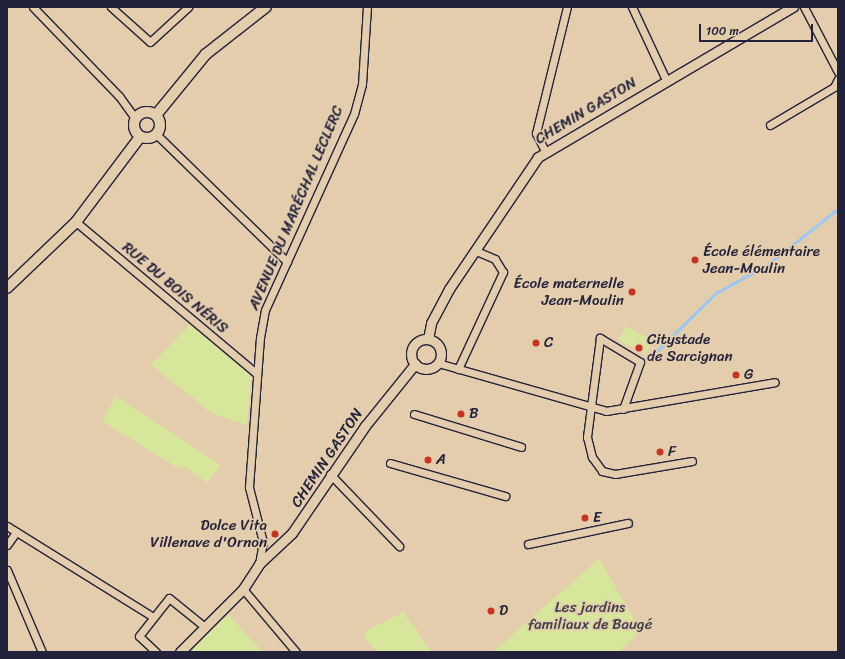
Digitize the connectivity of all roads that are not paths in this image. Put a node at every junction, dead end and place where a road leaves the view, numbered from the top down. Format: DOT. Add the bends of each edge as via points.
graph roads {
  1 [pos="33,7"];
  2 [pos="111,7"];
  3 [pos="188,7"];
  4 [pos="266,7"];
  5 [pos="367,7"];
  6 [pos="567,7"];
  7 [pos="632,7"];
  8 [pos="793,7"];
  9 [pos="804,7"];
  10 [pos="838,72"];
  11 [pos="838,79"];
  12 [pos="666,80"];
  13 [pos="156,115"];
  14 [pos="135,118"];
  15 [pos="770,125"];
  16 [pos="156,134"];
  17 [pos="140,137"];
  18 [pos="545,151"];
  19 [pos="76,222"];
  20 [pos="476,251"];
  21 [pos="288,262"];
  22 [pos="7,288"];
  23 [pos="428,339"];
  24 [pos="438,363"];
  25 [pos="415,364"];
  26 [pos="458,369"];
  27 [pos="258,374"];
  28 [pos="775,382"];
  29 [pos="590,409"];
  30 [pos="624,409"];
  31 [pos="414,414"];
  32 [pos="521,447"];
  33 [pos="692,461"];
  34 [pos="390,463"];
  35 [pos="330,474"];
  36 [pos="506,496"];
  37 [pos="628,523"];
  38 [pos="7,526"];
  39 [pos="16,532"];
  40 [pos="528,544"];
  41 [pos="7,545"];
  42 [pos="399,546"];
  43 [pos="260,564"];
  44 [pos="7,570"];
  45 [pos="243,589"];
  46 [pos="153,617"];
  47 [pos="205,628"];
  48 [pos="42,652"];
  49 [pos="156,652"];
  50 [pos="180,652"];
  51 [pos="296,652"];
  1 -- 14 [label="street" via="119,96"];
  2 -- 3 [label="street" via="150,42"];
  4 -- 13 [label="main road" via="206,54"];
  5 -- 21 [label="street, AVENUE DU MARÉCHAL LECLERC" via="362,84 354,114"];
  6 -- 18 [label="street" via="536,133"];
  7 -- 12 [label="street"];
  8 -- 12 [label="street, CHEMIN GASTON"];
  9 -- 10 [label="street"];
  11 -- 15 [label="street" via="834,87"];
  12 -- 18 [label="street, CHEMIN GASTON"];
  13 -- 14 [label="main road" via="145,112"];
  13 -- 16 [label="main road" via="160,126"];
  14 -- 17 [label="main road" via="133,126"];
  16 -- 17 [label="main road" via="149,138"];
  16 -- 21 [label="street"];
  17 -- 19 [label="main road"];
  18 -- 20 [label="street, CHEMIN GASTON" via="532,163"];
  19 -- 22 [label="main road"];
  19 -- 27 [label="street, RUE DU BOIS NÉRIS"];
  20 -- 23 [label="street, CHEMIN GASTON" via="449,290 431,323"];
  20 -- 26 [label="street" via="495,258 503,272"];
  21 -- 27 [label="street, AVENUE DU MARÉCHAL LECLERC" via="265,310"];
  23 -- 24 [label="street" via="439,346"];
  23 -- 25 [label="street" via="413,346"];
  24 -- 25 [label="street" via="426,369"];
  24 -- 26 [label="street"];
  25 -- 35 [label="street, CHEMIN GASTON"];
  26 -- 29 [label="street"];
  27 -- 43 [label="street, AVENUE DU MARÉCHAL LECLERC" via="249,487 263,542"];
  28 -- 30 [label="street"];
  29 -- 30 [label="street"];
  29 -- 30 [label="street" via="600,338 640,362"];
  29 -- 33 [label="street" via="587,437 592,457 602,471 615,474"];
  31 -- 32 [label="street"];
  34 -- 36 [label="street"];
  35 -- 42 [label="street"];
  35 -- 43 [label="street, CHEMIN GASTON" via="292,533"];
  37 -- 40 [label="street"];
  38 -- 39 [label="street"];
  39 -- 41 [label="street"];
  39 -- 46 [label="street"];
  43 -- 45 [label="street, AVENUE DU MARÉCHAL LECLERC"];
  44 -- 48 [label="street"];
  45 -- 47 [label="street, AVENUE DU MARÉCHAL LECLERC"];
  45 -- 51 [label="street"];
  46 -- 47 [label="street" via="168,598"];
  46 -- 49 [label="street" via="139,636"];
  47 -- 50 [label="street, AVENUE DU MARÉCHAL LECLERC"];
}
